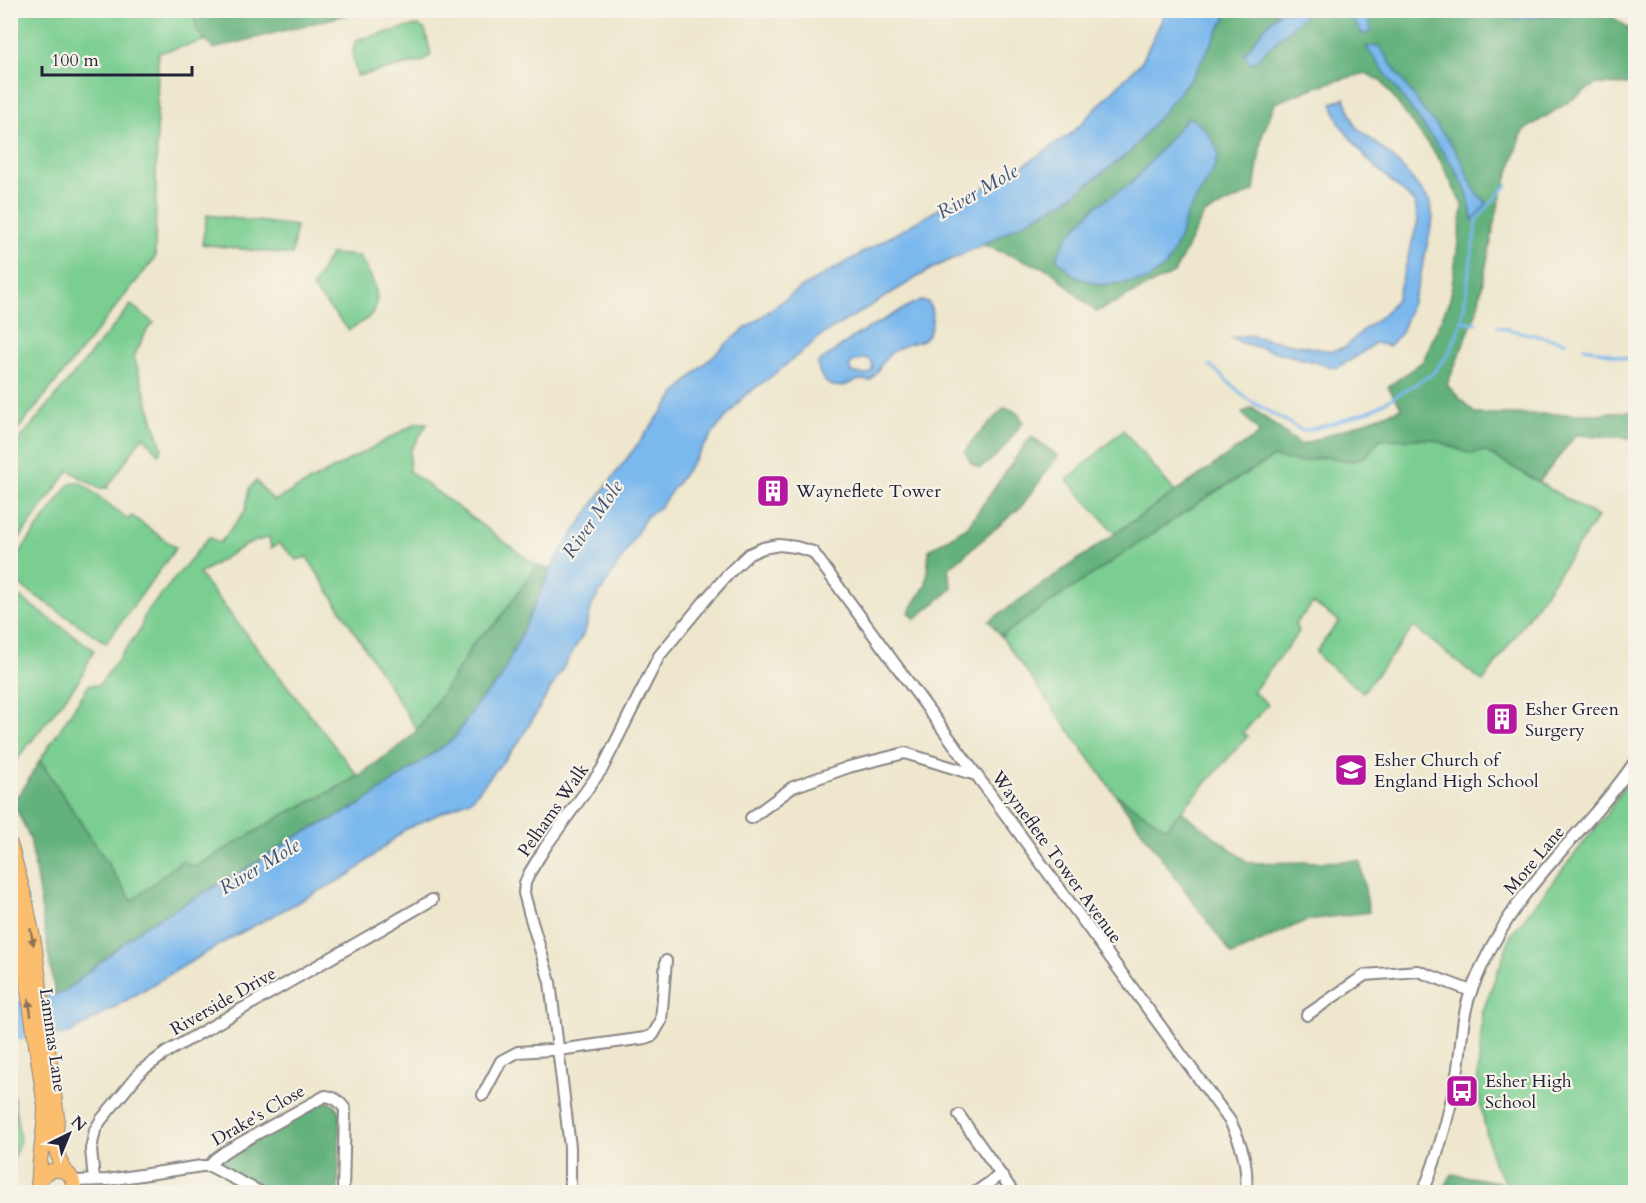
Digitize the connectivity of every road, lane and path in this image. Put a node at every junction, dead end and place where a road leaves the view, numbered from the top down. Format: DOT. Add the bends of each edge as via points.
graph roads {
  1 [pos="813,552"];
  2 [pos="1635,760"];
  3 [pos="976,775"];
  4 [pos="751,818"];
  5 [pos="10,844"];
  6 [pos="10,885"];
  7 [pos="432,900"];
  8 [pos="666,962"];
  9 [pos="33,977"];
  10 [pos="1471,991"];
  11 [pos="1307,1015"];
  12 [pos="40,1039"];
  13 [pos="559,1049"];
  14 [pos="483,1095"];
  15 [pos="959,1115"];
  16 [pos="210,1166"];
  17 [pos="1000,1175"];
  18 [pos="93,1180"];
  19 [pos="70,1182"];
  20 [pos="35,1188"];
  21 [pos="260,1192"];
  22 [pos="343,1192"];
  23 [pos="570,1192"];
  24 [pos="976,1192"];
  25 [pos="1013,1192"];
  26 [pos="1246,1192"];
  27 [pos="1423,1192"];
  1 -- 3 [label="street, Wayneflete Tower Avenue"];
  1 -- 13 [label="street, Pelhams Walk" via="779,545 763,548 749,554 725,577 659,656 602,769 530,872 524,893 550,982"];
  2 -- 10 [label="street, More Lane" via="1515,908"];
  3 -- 4 [label="street" via="905,753 793,787"];
  3 -- 26 [label="street, Wayneflete Tower Avenue" via="1230,1121 1245,1156"];
  5 -- 9 [label="main road, one-way" via="26,898"];
  6 -- 9 [label="main road"];
  7 -- 18 [label="street, Riverside Drive" via="167,1052 141,1071 95,1130 91,1149"];
  8 -- 13 [label="street" via="662,1021 652,1035"];
  9 -- 12 [label="main road, Lammas Lane"];
  10 -- 11 [label="street" via="1418,971 1365,975"];
  10 -- 27 [label="street, More Lane" via="1440,1148"];
  12 -- 19 [label="main road, Lammas Lane" via="57,1117 55,1148"];
  12 -- 20 [label="main road, Lammas Lane" via="45,1128"];
  13 -- 14 [label="street" via="518,1052 501,1061"];
  13 -- 23 [label="street, Pelhams Walk" via="570,1147"];
  15 -- 17 [label="street"];
  16 -- 18 [label="street, Drake's Close"];
  16 -- 21 [label="street, Drake's Close"];
  16 -- 22 [label="street, Drake's Close" via="226,1151 325,1095 338,1100 345,1109"];
  17 -- 24 [label="street"];
  17 -- 25 [label="street"];
  18 -- 19 [label="street, Drake's Close"];
  19 -- 20 [label="main road" via="55,1169 49,1170"];
}
